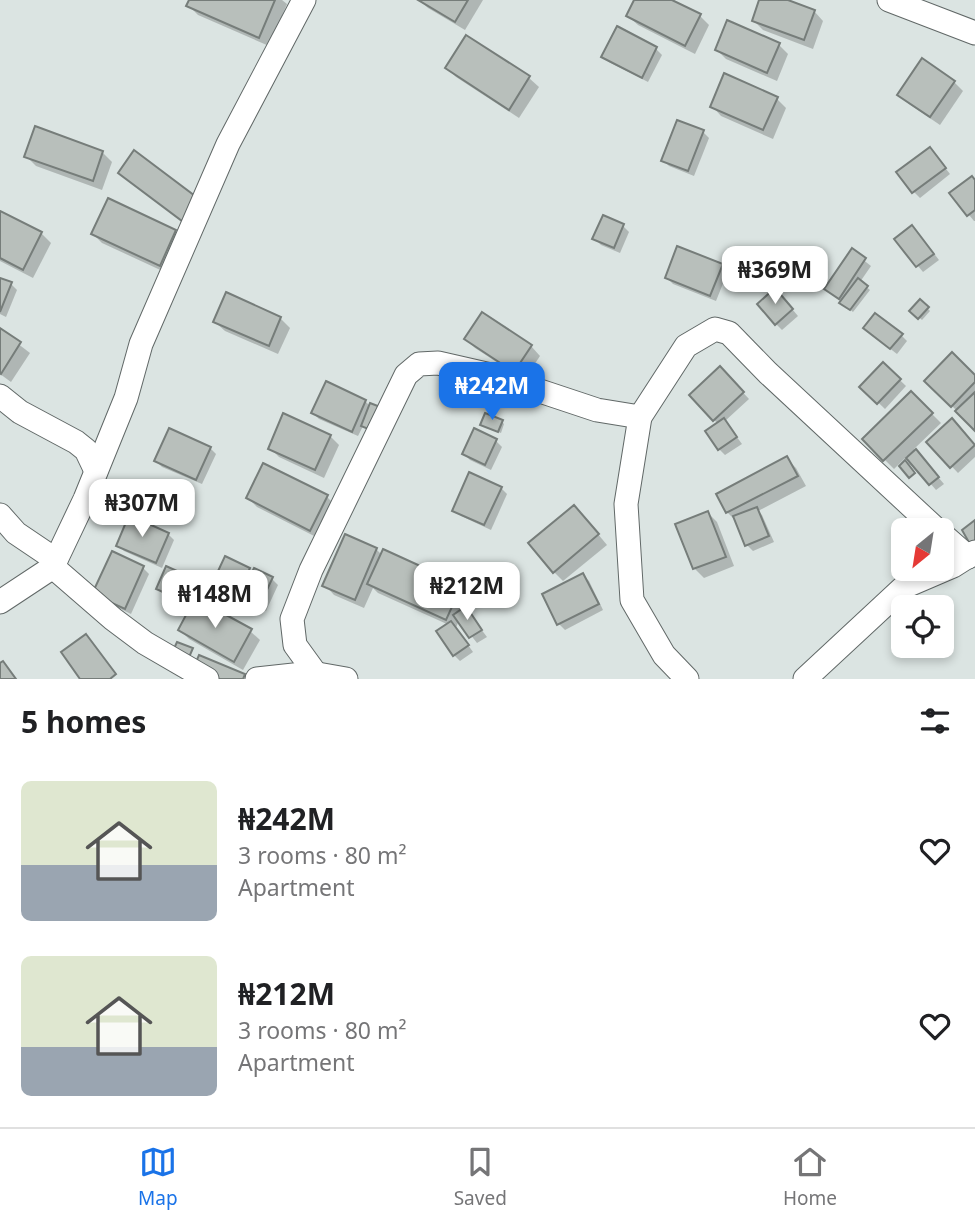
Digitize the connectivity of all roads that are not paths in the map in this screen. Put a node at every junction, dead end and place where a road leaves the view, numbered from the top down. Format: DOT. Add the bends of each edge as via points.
graph roads {
  1 [pos="304,0"];
  2 [pos="890,0"];
  3 [pos="975,33"];
  4 [pos="0,396"];
  5 [pos="640,417"];
  6 [pos="96,471"];
  7 [pos="0,515"];
  8 [pos="924,518"];
  9 [pos="954,543"];
  10 [pos="971,555"];
  11 [pos="54,564"];
  12 [pos="0,602"];
  13 [pos="316,674"];
  14 [pos="207,679"];
  15 [pos="257,679"];
  16 [pos="346,679"];
  17 [pos="687,679"];
  18 [pos="805,679"];
  1 -- 6 [label="street" via="228,144 141,344"];
  2 -- 3 [label="street"];
  4 -- 6 [label="street" via="76,442 86,450"];
  5 -- 8 [label="street" via="686,346 715,329 729,332"];
  5 -- 13 [label="street" via="597,410 495,376 438,363 419,364 406,375 391,403 292,619 295,645"];
  5 -- 17 [label="street" via="626,504 632,600 664,655"];
  6 -- 11 [label="street"];
  7 -- 11 [label="street"];
  9 -- 10 [label="street"];
  10 -- 18 [label="street" via="904,587"];
  11 -- 12 [label="street"];
  11 -- 14 [label="street" via="113,620"];
  13 -- 15 [label="street"];
  13 -- 16 [label="street"];
}
